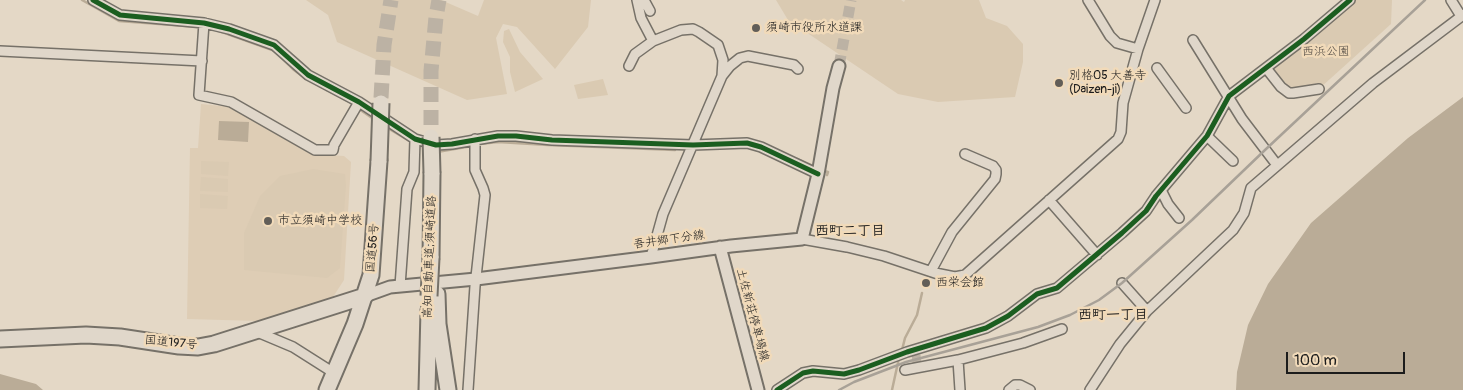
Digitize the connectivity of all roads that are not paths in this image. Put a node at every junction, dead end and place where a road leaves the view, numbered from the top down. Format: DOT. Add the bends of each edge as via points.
graph roads {
  1 [pos="93,0"];
  2 [pos="637,0"];
  3 [pos="644,0"];
  4 [pos="1156,0"];
  5 [pos="1350,0"];
  6 [pos="1451,0"];
  7 [pos="1091,1"];
  8 [pos="650,11"];
  9 [pos="1462,16"];
  10 [pos="204,23"];
  11 [pos="1193,40"];
  12 [pos="653,41"];
  13 [pos="1138,50"];
  14 [pos="0,51"];
  15 [pos="202,61"];
  16 [pos="629,66"];
  17 [pos="839,66"];
  18 [pos="1157,68"];
  19 [pos="1266,68"];
  20 [pos="798,69"];
  21 [pos="722,76"];
  22 [pos="1319,89"];
  23 [pos="1229,96"];
  24 [pos="381,101"];
  25 [pos="359,102"];
  26 [pos="1186,108"];
  27 [pos="431,131"];
  28 [pos="1207,136"];
  29 [pos="416,139"];
  30 [pos="475,139"];
  31 [pos="693,144"];
  32 [pos="965,154"];
  33 [pos="1233,161"];
  34 [pos="1277,165"];
  35 [pos="818,174"];
  36 [pos="1161,190"];
  37 [pos="1049,200"];
  38 [pos="1178,218"];
  39 [pos="802,239"];
  40 [pos="720,247"];
  41 [pos="1097,255"];
  42 [pos="651,257"];
  43 [pos="931,272"];
  44 [pos="476,279"];
  45 [pos="1122,283"];
  46 [pos="400,286"];
  47 [pos="433,295"];
  48 [pos="365,296"];
  49 [pos="1147,311"];
  50 [pos="306,315"];
  51 [pos="1062,329"];
  52 [pos="254,331"];
  53 [pos="351,334"];
  54 [pos="0,339"];
  55 [pos="915,357"];
  56 [pos="958,360"];
  57 [pos="905,370"];
  58 [pos="334,373"];
  59 [pos="327,390"];
  60 [pos="427,390"];
  61 [pos="448,390"];
  62 [pos="468,390"];
  63 [pos="758,390"];
  64 [pos="777,390"];
  65 [pos="960,390"];
  66 [pos="1009,390"];
  67 [pos="1030,390"];
  68 [pos="1090,390"];
  1 -- 10 [label="street" via="120,16"];
  2 -- 12 [label="street" via="641,18"];
  3 -- 8 [label="street"];
  4 -- 13 [label="street"];
  5 -- 19 [label="street"];
  6 -- 9 [label="street"];
  7 -- 13 [label="street" via="1110,36 1117,43"];
  9 -- 34 [label="street" via="1373,83"];
  10 -- 15 [label="street"];
  10 -- 25 [label="street" via="274,45 308,75"];
  11 -- 23 [label="street"];
  12 -- 16 [label="street" via="634,54"];
  12 -- 21 [label="street" via="682,30 699,32 718,45 723,60"];
  13 -- 37 [label="street" via="1118,139"];
  14 -- 15 [label="street"];
  15 -- 25 [label="street" via="199,95 230,102 315,150 333,150"];
  17 -- 35 [label="main road"];
  18 -- 26 [label="street"];
  19 -- 22 [label="street" via="1289,93"];
  19 -- 23 [label="street"];
  20 -- 21 [label="street" via="794,65 744,56"];
  21 -- 31 [label="street"];
  23 -- 28 [label="street"];
  23 -- 34 [label="street"];
  24 -- 48 [label="highway, 国道56号, bridge" via="373,261"];
  25 -- 29 [label="street"];
  27 -- 47 [label="highway, 高知自動車道;須崎道路, bridge"];
  28 -- 33 [label="street"];
  28 -- 36 [label="street"];
  29 -- 30 [label="street" via="436,145"];
  29 -- 46 [label="street" via="414,172 407,189"];
  30 -- 31 [label="street" via="516,136"];
  30 -- 44 [label="street" via="475,170 485,195"];
  31 -- 35 [label="street" via="754,144"];
  31 -- 42 [label="street" via="663,214"];
  32 -- 43 [label="street" via="993,166 996,174 952,232"];
  34 -- 49 [label="street" via="1251,188 1244,214 1233,230"];
  35 -- 39 [label="main road"];
  36 -- 38 [label="street"];
  36 -- 41 [label="street" via="1146,211"];
  37 -- 41 [label="street"];
  37 -- 43 [label="street" via="965,275 955,277"];
  39 -- 40 [label="main road, 吾井郷下分線"];
  39 -- 43 [label="street" via="904,261"];
  40 -- 42 [label="main road, 吾井郷下分線"];
  40 -- 63 [label="main road, 土佐新荘停車場線"];
  41 -- 55 [label="street" via="1057,288 1037,294 1008,316"];
  42 -- 44 [label="main road, 吾井郷下分線"];
  44 -- 46 [label="main road, 吾井郷下分線"];
  44 -- 62 [label="street"];
  45 -- 49 [label="street"];
  46 -- 48 [label="main road, 吾井郷下分線"];
  47 -- 60 [label="highway, 高知自動車道;須崎道路"];
  47 -- 61 [label="highway"];
  48 -- 50 [label="highway, 国道197号"];
  48 -- 53 [label="highway, 国道56号"];
  49 -- 68 [label="street" via="1120,344"];
  50 -- 52 [label="highway, 国道197号"];
  50 -- 53 [label="highway" via="340,312 348,317"];
  51 -- 56 [label="street"];
  52 -- 54 [label="highway, 国道197号" via="198,347 86,335"];
  52 -- 58 [label="street" via="292,347"];
  53 -- 58 [label="highway, 国道56号"];
  55 -- 56 [label="street"];
  55 -- 57 [label="street"];
  55 -- 64 [label="street" via="895,356 844,374 803,373"];
  56 -- 65 [label="street"];
  58 -- 59 [label="highway, 国道56号"];
  66 -- 67 [label="street" via="1015,385"];
}
